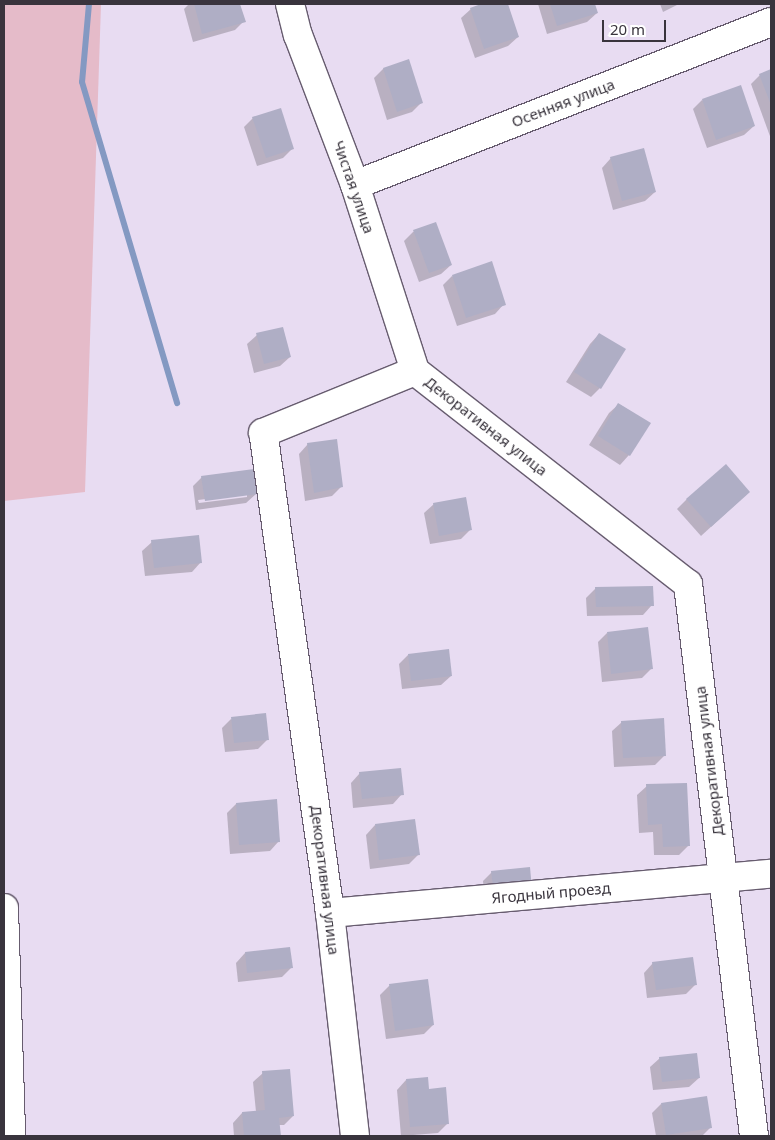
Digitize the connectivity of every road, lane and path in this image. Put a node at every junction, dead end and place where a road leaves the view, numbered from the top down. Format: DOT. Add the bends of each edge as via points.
graph roads {
  1 [pos="290,4"];
  2 [pos="771,22"];
  3 [pos="355,185"];
  4 [pos="415,371"];
  5 [pos="771,874"];
  6 [pos="723,878"];
  7 [pos="4,908"];
  8 [pos="330,913"];
  9 [pos="11,1136"];
  10 [pos="355,1136"];
  11 [pos="754,1136"];
  1 -- 3 [label="street, Чистая улица" via="298,35"];
  2 -- 3 [label="street, Осенняя улица"];
  3 -- 4 [label="street, Чистая улица"];
  4 -- 6 [label="street, Декоративная улица" via="688,584"];
  4 -- 8 [label="street, Декоративная улица" via="263,433"];
  5 -- 6 [label="street, Ягодный проезд"];
  6 -- 8 [label="street, Ягодный проезд"];
  6 -- 11 [label="street, Декоративная улица"];
  7 -- 9 [label="street"];
  8 -- 10 [label="street, Декоративная улица"];
}
